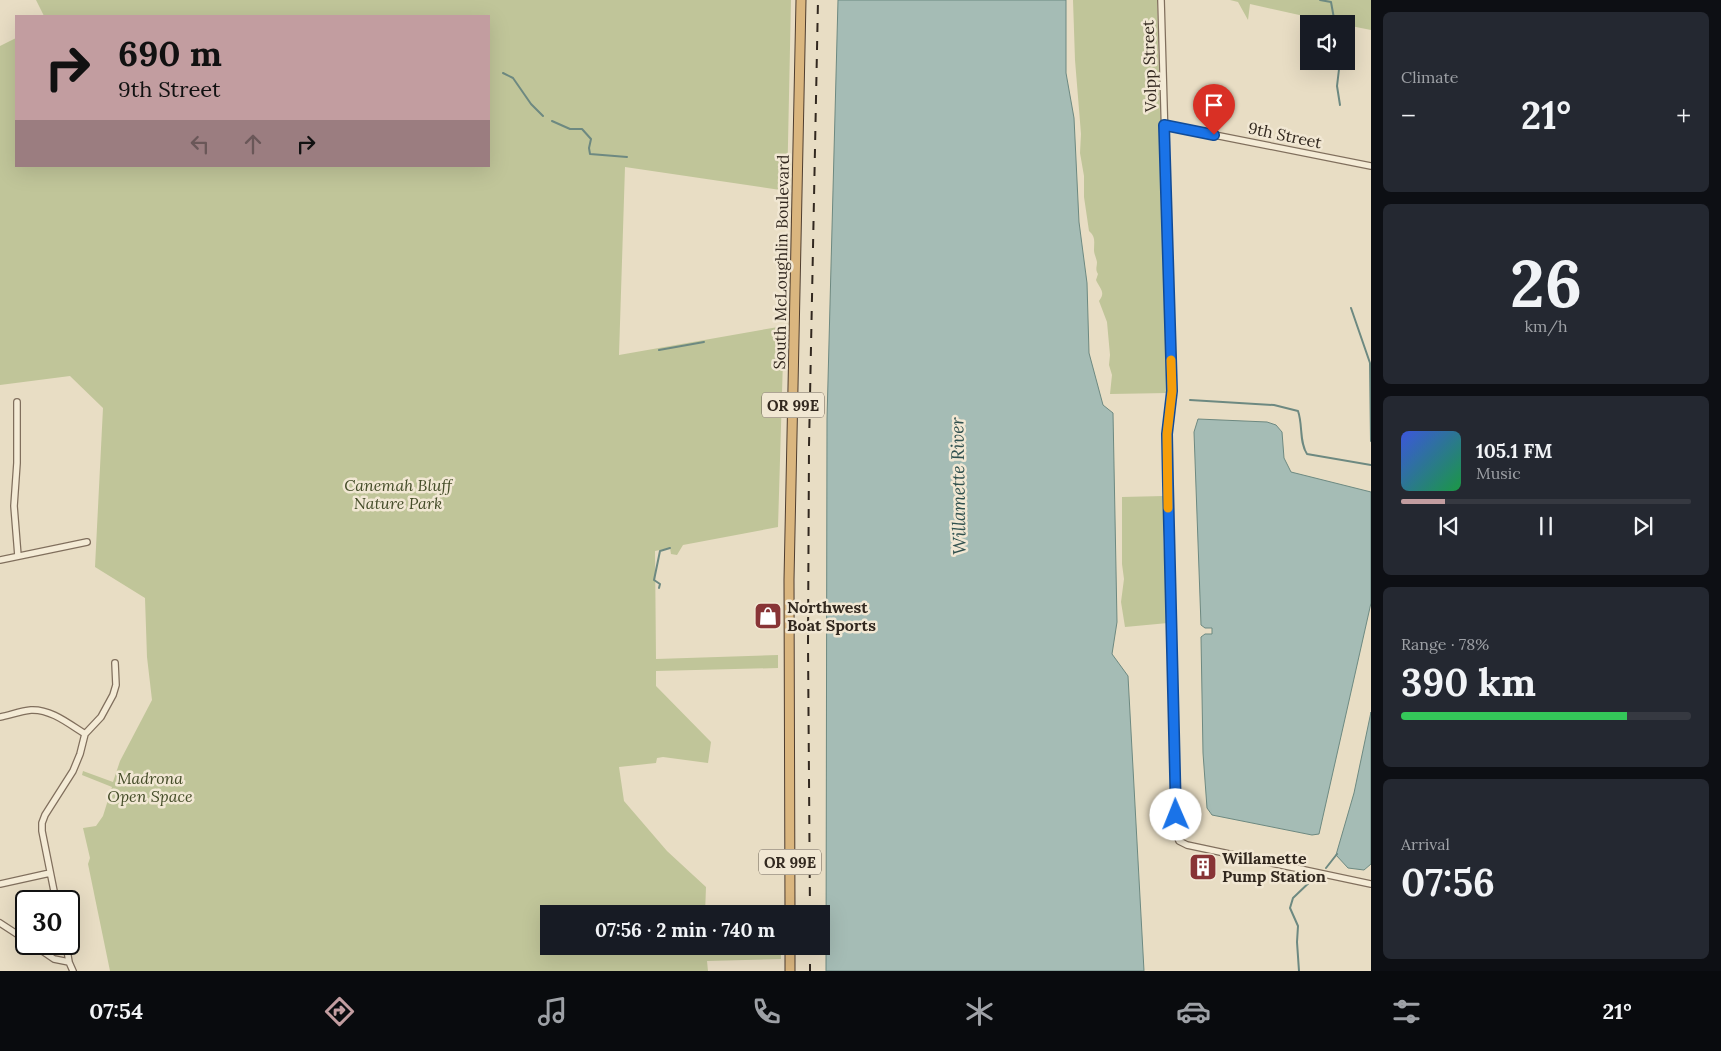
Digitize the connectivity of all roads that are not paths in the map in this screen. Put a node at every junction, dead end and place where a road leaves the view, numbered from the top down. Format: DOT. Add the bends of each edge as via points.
graph roads {
  1 [pos="801,0"];
  2 [pos="1161,0"];
  3 [pos="1164,125"];
  4 [pos="1371,166"];
  5 [pos="17,402"];
  6 [pos="87,542"];
  7 [pos="18,556"];
  8 [pos="0,560"];
  9 [pos="115,663"];
  10 [pos="0,717"];
  11 [pos="85,734"];
  12 [pos="50,873"];
  13 [pos="0,884"];
  14 [pos="1371,884"];
  15 [pos="54,890"];
  16 [pos="790,905"];
  17 [pos="0,923"];
  18 [pos="15,933"];
  19 [pos="49,955"];
  20 [pos="68,955"];
  21 [pos="790,955"];
  22 [pos="69,962"];
  23 [pos="74,971"];
  24 [pos="790,971"];
  1 -- 16 [label="highway, South McLoughlin Boulevard / OR 99E" via="789,580"];
  2 -- 3 [label="street, Volpp Street"];
  3 -- 4 [label="street, 9th Street"];
  3 -- 14 [label="street, Volpp Street" via="1172,391 1167,434 1177,835 1179,841 1187,845"];
  5 -- 7 [label="street" via="14,506"];
  6 -- 7 [label="street"];
  7 -- 8 [label="street"];
  9 -- 11 [label="street" via="113,695"];
  10 -- 11 [label="street" via="32,710 43,711"];
  11 -- 12 [label="street" via="73,771 48,808 42,823"];
  12 -- 13 [label="street"];
  12 -- 15 [label="street"];
  17 -- 18 [label="street"];
  19 -- 22 [label="street"];
  20 -- 22 [label="street"];
  21 -- 24 [label="highway"];
  22 -- 23 [label="street"];
}
